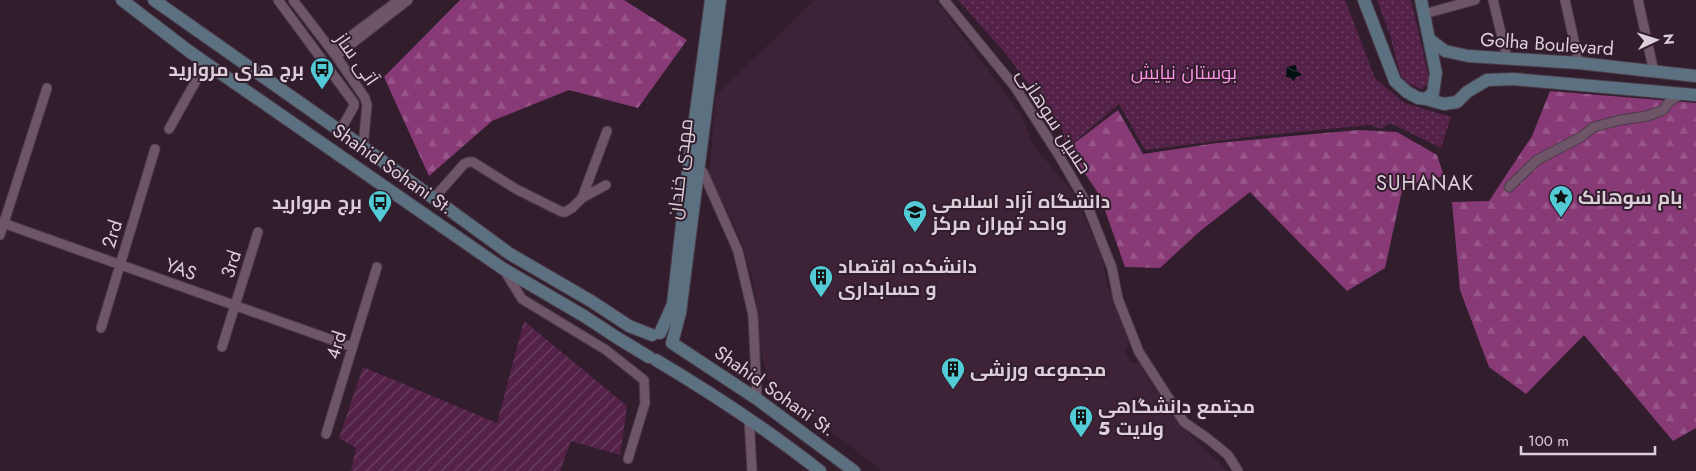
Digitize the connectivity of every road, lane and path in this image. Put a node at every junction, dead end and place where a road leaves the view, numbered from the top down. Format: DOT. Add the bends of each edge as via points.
graph roads {
  1 [pos="122,0"];
  2 [pos="278,0"];
  3 [pos="293,0"];
  4 [pos="399,0"];
  5 [pos="408,0"];
  6 [pos="711,0"];
  7 [pos="720,0"];
  8 [pos="944,0"];
  9 [pos="1364,0"];
  10 [pos="1421,0"];
  11 [pos="1475,0"];
  12 [pos="1493,0"];
  13 [pos="1565,0"];
  14 [pos="1638,0"];
  15 [pos="156,2"];
  16 [pos="300,9"];
  17 [pos="1424,14"];
  18 [pos="290,16"];
  19 [pos="144,18"];
  20 [pos="1429,39"];
  21 [pos="334,53"];
  22 [pos="1507,58"];
  23 [pos="1579,63"];
  24 [pos="206,64"];
  25 [pos="1654,72"];
  26 [pos="1696,76"];
  27 [pos="47,88"];
  28 [pos="1682,93"];
  29 [pos="1696,94"];
  30 [pos="1426,99"];
  31 [pos="169,129"];
  32 [pos="340,131"];
  33 [pos="607,131"];
  34 [pos="363,147"];
  35 [pos="155,149"];
  36 [pos="702,172"];
  37 [pos="606,185"];
  38 [pos="1509,187"];
  39 [pos="434,198"];
  40 [pos="582,198"];
  41 [pos="2,223"];
  42 [pos="258,232"];
  43 [pos="0,235"];
  44 [pos="510,254"];
  45 [pos="120,265"];
  46 [pos="377,267"];
  47 [pos="502,268"];
  48 [pos="235,305"];
  49 [pos="101,328"];
  50 [pos="656,334"];
  51 [pos="672,342"];
  52 [pos="222,347"];
  53 [pos="352,347"];
  54 [pos="653,358"];
  55 [pos="757,399"];
  56 [pos="749,418"];
  57 [pos="326,434"];
  58 [pos="628,459"];
  59 [pos="752,471"];
  60 [pos="820,471"];
  61 [pos="854,471"];
  62 [pos="1238,471"];
  1 -- 19 [label="main road, Shahid Sohani St."];
  2 -- 18 [label="street, آتی ساز"];
  3 -- 16 [label="street, آتی ساز"];
  4 -- 21 [label="street"];
  5 -- 21 [label="street"];
  6 -- 50 [label="main road, مهدی خندان" via="672,304"];
  7 -- 51 [label="main road, مهدی خندان" via="681,305"];
  8 -- 62 [label="street, حسین سوهانی" via="1015,87 1086,202 1112,268 1118,298 1139,352 1184,422 1228,455"];
  9 -- 30 [label="main road, Golha Boulevard" via="1395,81 1407,92"];
  10 -- 17 [label="main road"];
  11 -- 17 [label="street"];
  12 -- 22 [label="street"];
  13 -- 23 [label="street"];
  14 -- 25 [label="street"];
  15 -- 19 [label="main road"];
  15 -- 32 [label="main road, Shahid Sohani St."];
  16 -- 18 [label="street"];
  16 -- 21 [label="street, آتی ساز"];
  17 -- 20 [label="main road"];
  18 -- 32 [label="street, آتی ساز" via="354,103"];
  19 -- 24 [label="main road, Shahid Sohani St."];
  20 -- 22 [label="main road, Golha Boulevard" via="1445,51"];
  20 -- 30 [label="main road" via="1436,79 1433,93"];
  21 -- 34 [label="street, آتی ساز" via="365,98"];
  22 -- 23 [label="main road, Golha Boulevard"];
  23 -- 25 [label="main road, Golha Boulevard"];
  24 -- 31 [label="street"];
  24 -- 47 [label="main road, Shahid Sohani St."];
  25 -- 26 [label="main road, Golha Boulevard"];
  27 -- 41 [label="street"];
  28 -- 29 [label="main road, Golha Boulevard"];
  28 -- 30 [label="main road, Golha Boulevard" via="1513,79 1487,80 1457,102 1444,104"];
  28 -- 38 [label="street" via="1663,110 1594,128 1536,160"];
  32 -- 34 [label="main road, Shahid Sohani St."];
  33 -- 40 [label="street"];
  34 -- 39 [label="main road, Shahid Sohani St."];
  35 -- 45 [label="street, 2rd"];
  36 -- 55 [label="street" via="738,251 753,315"];
  37 -- 40 [label="street"];
  39 -- 40 [label="street" via="468,162 562,212"];
  39 -- 44 [label="main road, Shahid Sohani St."];
  41 -- 43 [label="street"];
  41 -- 45 [label="street, YAS"];
  42 -- 48 [label="street, 3rd"];
  44 -- 47 [label="main road"];
  44 -- 50 [label="main road, Shahid Sohani St." via="630,326"];
  45 -- 48 [label="street, YAS"];
  45 -- 49 [label="street, 2rd"];
  46 -- 53 [label="street, 4rd"];
  47 -- 54 [label="main road, Shahid Sohani St."];
  47 -- 58 [label="street" via="522,299 606,350 644,380 645,403"];
  48 -- 52 [label="street, 3rd"];
  48 -- 53 [label="street, YAS"];
  50 -- 51 [label="main road" via="668,336"];
  50 -- 54 [label="main road" via="645,345"];
  51 -- 54 [label="main road" via="668,358"];
  51 -- 55 [label="main road, Shahid Sohani St."];
  53 -- 57 [label="street, 4rd"];
  54 -- 56 [label="main road, Shahid Sohani St."];
  55 -- 61 [label="main road, Shahid Sohani St."];
  56 -- 59 [label="street"];
  56 -- 60 [label="main road, Shahid Sohani St."];
}
